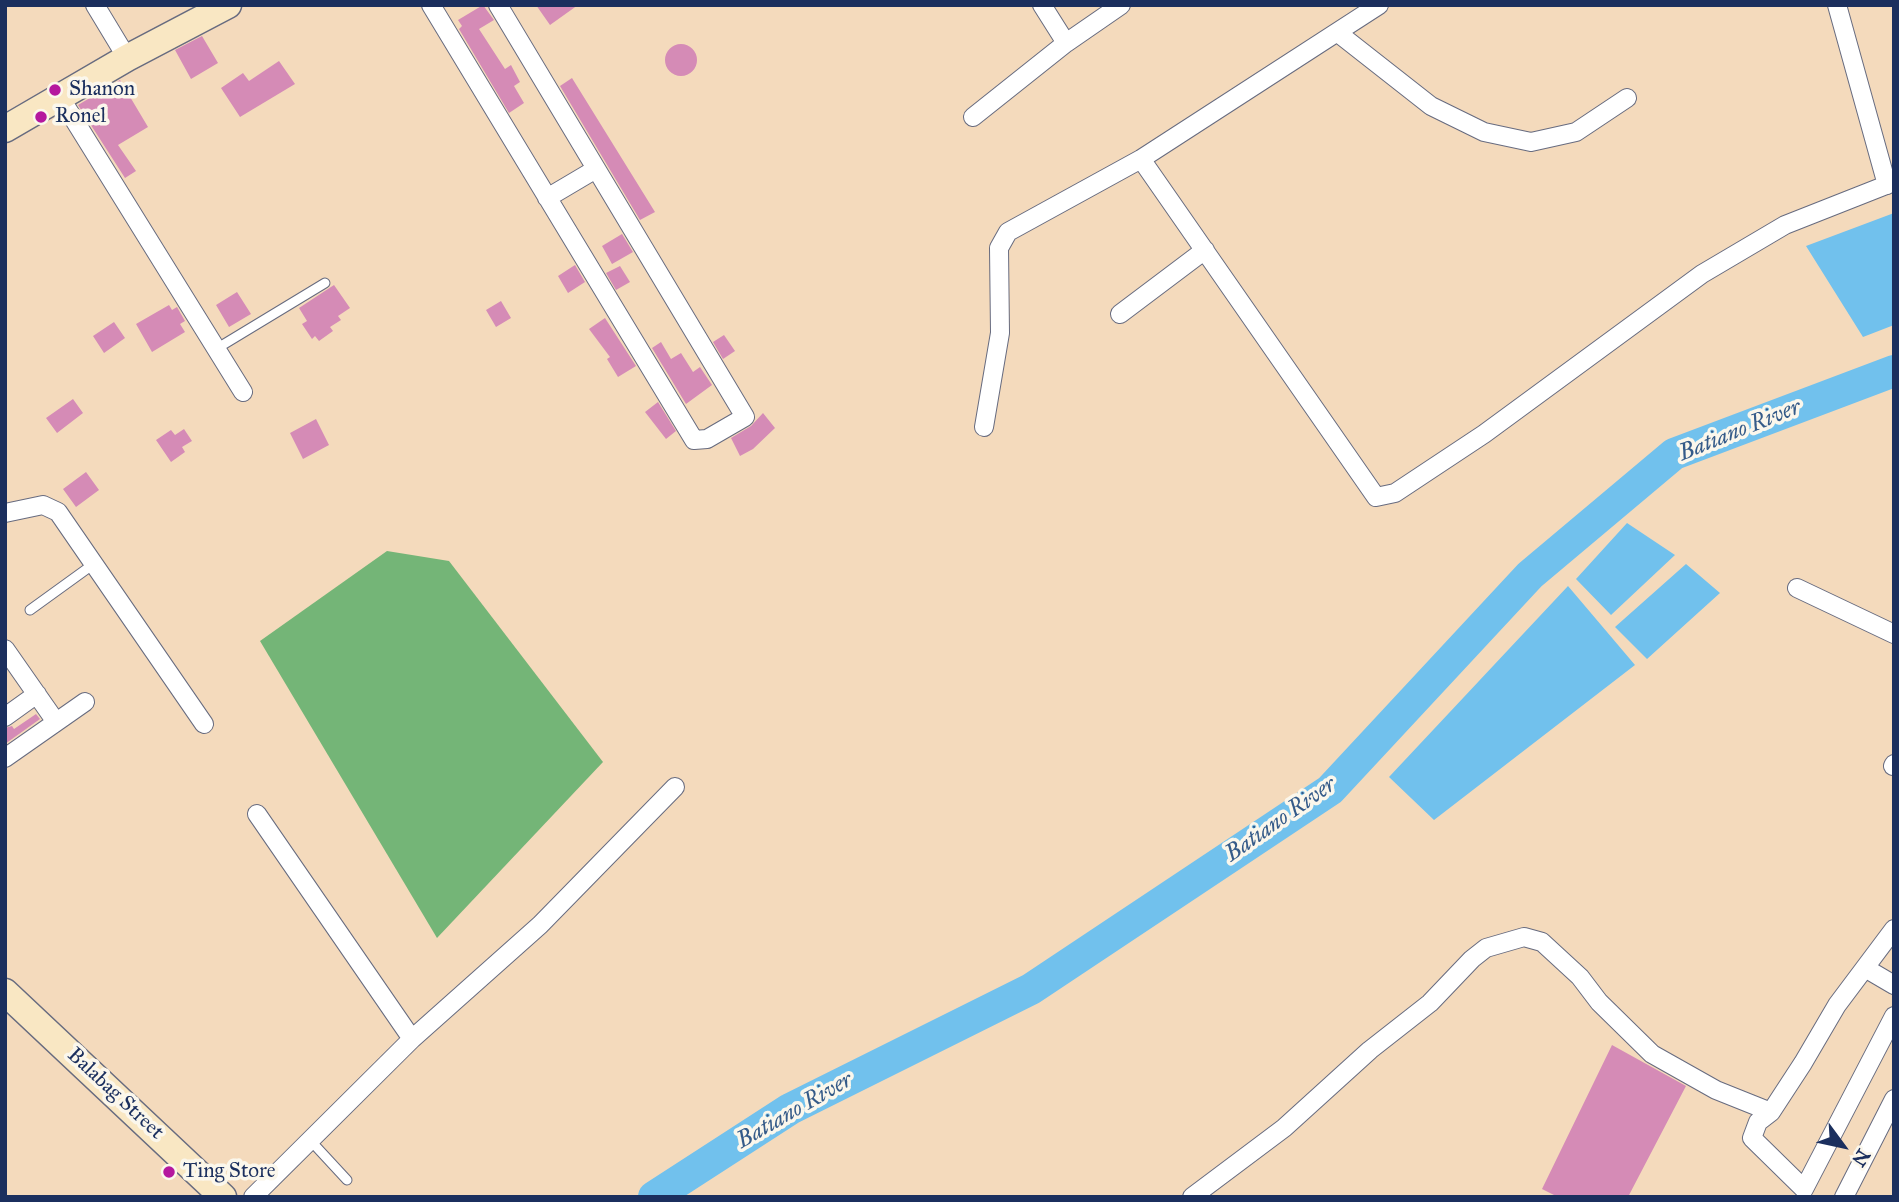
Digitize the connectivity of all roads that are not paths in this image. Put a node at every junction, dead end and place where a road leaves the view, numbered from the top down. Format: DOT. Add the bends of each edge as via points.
graph roads {
  1 [pos="95,5"];
  2 [pos="228,5"];
  3 [pos="431,5"];
  4 [pos="498,5"];
  5 [pos="1042,5"];
  6 [pos="1121,5"];
  7 [pos="1379,5"];
  8 [pos="1837,5"];
  9 [pos="1338,33"];
  10 [pos="1066,43"];
  11 [pos="127,58"];
  12 [pos="60,97"];
  13 [pos="1627,98"];
  14 [pos="973,117"];
  15 [pos="5,129"];
  16 [pos="1141,159"];
  17 [pos="596,169"];
  18 [pos="1890,184"];
  19 [pos="547,198"];
  20 [pos="1205,250"];
  21 [pos="325,283"];
  22 [pos="1120,314"];
  23 [pos="216,349"];
  24 [pos="243,392"];
  25 [pos="984,427"];
  26 [pos="5,513"];
  27 [pos="95,563"];
  28 [pos="1797,588"];
  29 [pos="30,610"];
  30 [pos="1894,634"];
  31 [pos="5,649"];
  32 [pos="37,694"];
  33 [pos="85,702"];
  34 [pos="5,717"];
  35 [pos="56,722"];
  36 [pos="204,724"];
  37 [pos="5,758"];
  38 [pos="674,787"];
  39 [pos="257,814"];
  40 [pos="1894,929"];
  41 [pos="1866,968"];
  42 [pos="1894,985"];
  43 [pos="5,992"];
  44 [pos="1894,1016"];
  45 [pos="412,1039"];
  46 [pos="1894,1099"];
  47 [pos="1770,1112"];
  48 [pos="310,1140"];
  49 [pos="348,1180"];
  50 [pos="1806,1193"];
  51 [pos="223,1197"];
  52 [pos="253,1197"];
  53 [pos="1192,1197"];
  54 [pos="1844,1197"];
  1 -- 11 [label="street"];
  2 -- 11 [label="street"];
  3 -- 19 [label="street"];
  4 -- 17 [label="street"];
  5 -- 10 [label="street"];
  6 -- 10 [label="street"];
  7 -- 9 [label="street"];
  8 -- 18 [label="street"];
  9 -- 13 [label="street" via="1431,106 1485,132 1531,142 1576,132"];
  9 -- 16 [label="street"];
  10 -- 14 [label="street"];
  11 -- 12 [label="street"];
  12 -- 15 [label="street"];
  12 -- 23 [label="street"];
  16 -- 20 [label="street"];
  16 -- 25 [label="street" via="1002,239 1000,333"];
  17 -- 19 [label="street"];
  17 -- 19 [label="street" via="745,417 707,439 694,440"];
  18 -- 20 [label="street" via="1785,225 1702,274 1484,434 1395,493 1376,497"];
  20 -- 22 [label="street"];
  21 -- 23 [label="lane"];
  23 -- 24 [label="street"];
  26 -- 27 [label="street" via="52,507"];
  27 -- 29 [label="lane"];
  27 -- 36 [label="street"];
  28 -- 30 [label="street"];
  31 -- 32 [label="street"];
  32 -- 34 [label="street"];
  32 -- 35 [label="street"];
  33 -- 35 [label="street"];
  35 -- 37 [label="street"];
  38 -- 45 [label="street" via="540,925"];
  39 -- 45 [label="street"];
  40 -- 41 [label="street"];
  41 -- 42 [label="street"];
  41 -- 47 [label="street" via="1837,1005"];
  43 -- 51 [label="street, Balabag Street"];
  44 -- 50 [label="street"];
  45 -- 48 [label="street"];
  46 -- 54 [label="street"];
  47 -- 50 [label="street" via="1758,1122 1752,1138"];
  47 -- 53 [label="street" via="1716,1090 1652,1054 1599,1002 1580,976 1542,942 1524,937 1486,948 1430,1003 1353,1064 1284,1128"];
  48 -- 49 [label="lane"];
  48 -- 52 [label="street"];
}
